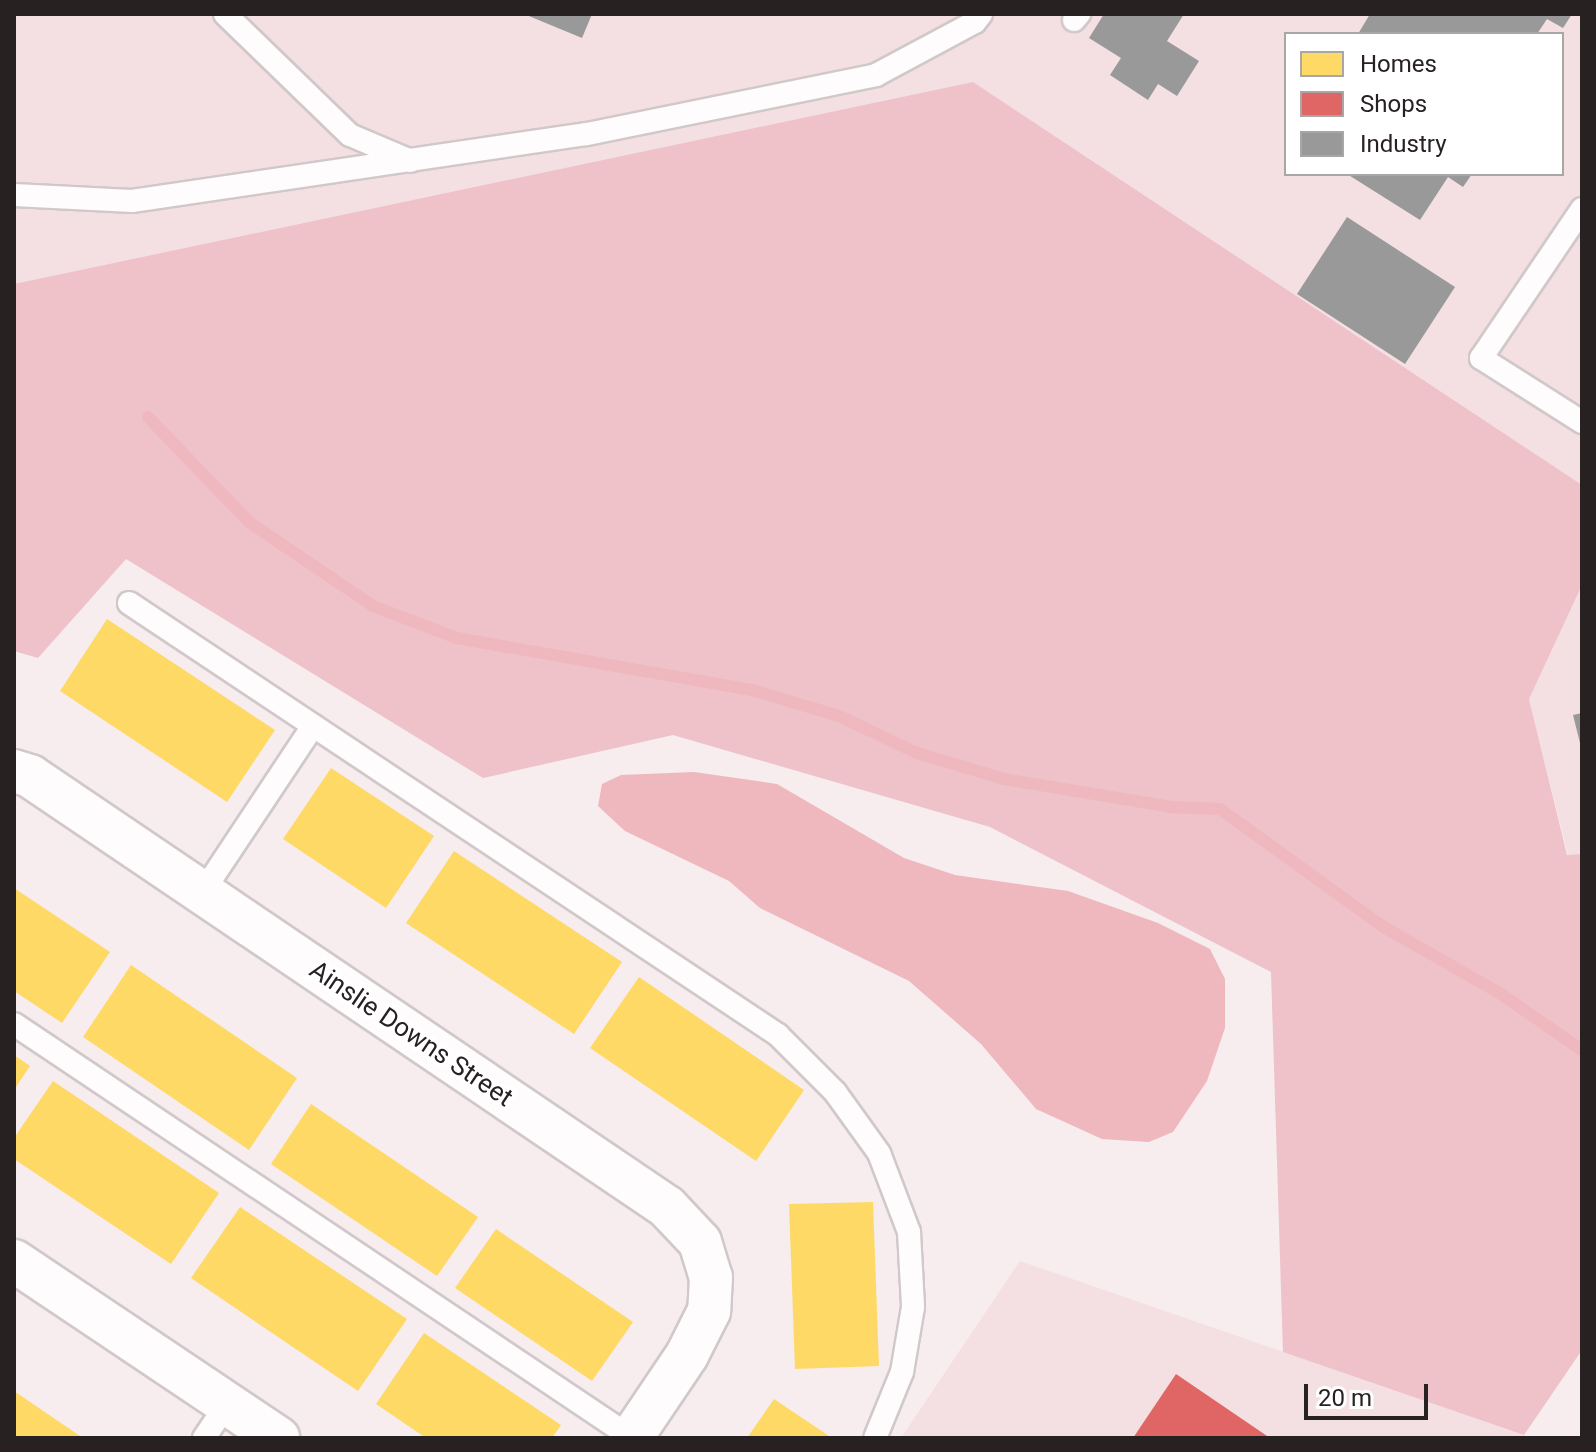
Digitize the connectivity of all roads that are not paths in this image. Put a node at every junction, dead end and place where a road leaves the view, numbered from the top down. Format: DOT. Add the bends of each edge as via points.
graph roads {
  1 [pos="225,14"];
  2 [pos="972,17"];
  3 [pos="412,162"];
  4 [pos="14,195"];
  5 [pos="1582,209"];
  6 [pos="1582,422"];
  7 [pos="129,603"];
  8 [pos="313,726"];
  9 [pos="14,771"];
  10 [pos="202,893"];
  11 [pos="14,1024"];
  12 [pos="14,1261"];
  13 [pos="227,1404"];
  14 [pos="204,1438"];
  15 [pos="278,1438"];
  16 [pos="631,1438"];
  17 [pos="875,1438"];
  1 -- 3 [label="lane" via="350,135"];
  2 -- 3 [label="lane" via="876,75 587,134"];
  3 -- 4 [label="lane" via="132,201"];
  5 -- 6 [label="lane" via="1481,358"];
  7 -- 8 [label="lane"];
  8 -- 10 [label="lane"];
  8 -- 17 [label="lane" via="778,1035 835,1092 879,1153 909,1232 913,1307 902,1372"];
  9 -- 10 [label="street, Ainslie Downs Street" via="30,776"];
  10 -- 16 [label="street, Ainslie Downs Street" via="667,1207 700,1242 711,1277 709,1311 687,1355"];
  11 -- 16 [label="lane"];
  12 -- 13 [label="street"];
  13 -- 14 [label="lane"];
  13 -- 15 [label="street"];
}
